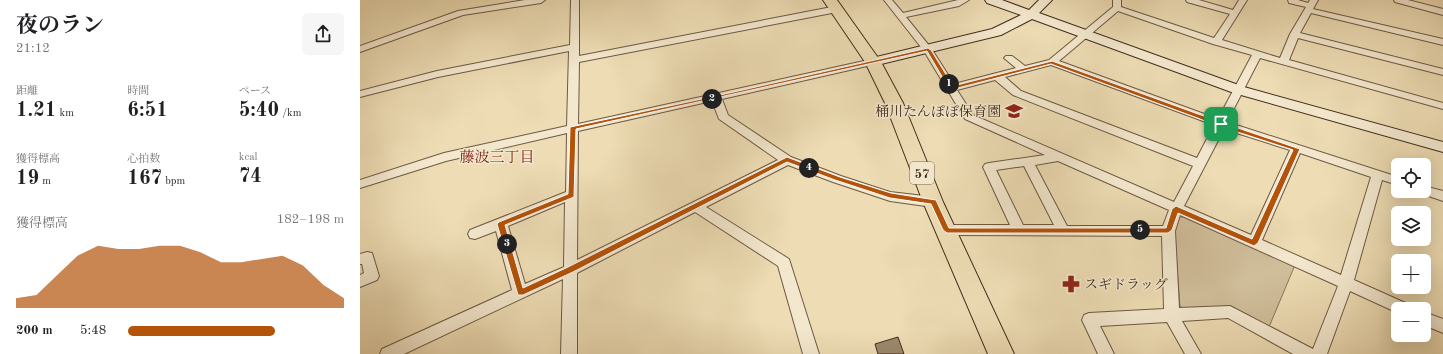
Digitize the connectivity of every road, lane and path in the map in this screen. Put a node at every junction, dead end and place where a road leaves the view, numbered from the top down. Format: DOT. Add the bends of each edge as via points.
graph roads {
  1 [pos="541,0"];
  2 [pos="575,0"];
  3 [pos="888,0"];
  4 [pos="965,0"];
  5 [pos="991,0"];
  6 [pos="1046,0"];
  7 [pos="1190,0"];
  8 [pos="1243,0"];
  9 [pos="1398,0"];
  10 [pos="1292,1"];
  11 [pos="1407,1"];
  12 [pos="498,3"];
  13 [pos="1117,4"];
  14 [pos="834,5"];
  15 [pos="1311,5"];
  16 [pos="1443,12"];
  17 [pos="1235,13"];
  18 [pos="1030,15"];
  19 [pos="900,16"];
  20 [pos="1296,34"];
  21 [pos="1084,35"];
  22 [pos="1216,42"];
  23 [pos="1443,42"];
  24 [pos="575,47"];
  25 [pos="360,50"];
  26 [pos="928,50"];
  27 [pos="1257,54"];
  28 [pos="1009,58"];
  29 [pos="574,60"];
  30 [pos="873,62"];
  31 [pos="1052,62"];
  32 [pos="1283,62"];
  33 [pos="1024,70"];
  34 [pos="1443,72"];
  35 [pos="998,77"];
  36 [pos="952,88"];
  37 [pos="1239,90"];
  38 [pos="360,94"];
  39 [pos="716,98"];
  40 [pos="1443,106"];
  41 [pos="1221,124"];
  42 [pos="573,128"];
  43 [pos="1443,147"];
  44 [pos="1296,149"];
  45 [pos="1057,157"];
  46 [pos="787,160"];
  47 [pos="1028,162"];
  48 [pos="1200,164"];
  49 [pos="1378,175"];
  50 [pos="1391,179"];
  51 [pos="361,180"];
  52 [pos="1431,192"];
  53 [pos="572,195"];
  54 [pos="1443,196"];
  55 [pos="933,202"];
  56 [pos="695,206"];
  57 [pos="1176,209"];
  58 [pos="501,224"];
  59 [pos="947,230"];
  60 [pos="1019,230"];
  61 [pos="1063,230"];
  62 [pos="1168,230"];
  63 [pos="475,234"];
  64 [pos="1254,243"];
  65 [pos="360,259"];
  66 [pos="570,270"];
  67 [pos="360,281"];
  68 [pos="1346,282"];
  69 [pos="520,293"];
  70 [pos="1391,303"];
  71 [pos="1172,316"];
  72 [pos="1431,321"];
  73 [pos="1443,326"];
  74 [pos="388,354"];
  75 [pos="569,354"];
  76 [pos="811,354"];
  77 [pos="1001,354"];
  78 [pos="1106,354"];
  79 [pos="1193,354"];
  80 [pos="1308,354"];
  81 [pos="1319,354"];
  1 -- 12 [label="street"];
  2 -- 24 [label="street"];
  3 -- 19 [label="street"];
  4 -- 19 [label="street"];
  5 -- 18 [label="street"];
  6 -- 18 [label="street"];
  7 -- 17 [label="street"];
  8 -- 17 [label="street"];
  9 -- 11 [label="street"];
  10 -- 15 [label="street"];
  11 -- 16 [label="street"];
  12 -- 25 [label="street" via="461,13"];
  13 -- 21 [label="street"];
  13 -- 22 [label="street"];
  14 -- 29 [label="street"];
  14 -- 30 [label="main road, 57"];
  15 -- 20 [label="street"];
  15 -- 23 [label="street"];
  17 -- 22 [label="street"];
  18 -- 21 [label="street"];
  18 -- 26 [label="street" via="996,32"];
  19 -- 26 [label="street"];
  20 -- 32 [label="street"];
  20 -- 34 [label="street"];
  21 -- 31 [label="street"];
  21 -- 37 [label="street"];
  22 -- 27 [label="street"];
  24 -- 29 [label="street"];
  24 -- 38 [label="street" via="437,74"];
  26 -- 30 [label="street"];
  26 -- 36 [label="street"];
  27 -- 32 [label="street"];
  27 -- 37 [label="street"];
  28 -- 33 [label="street"];
  29 -- 42 [label="street"];
  30 -- 39 [label="street"];
  30 -- 55 [label="main road, 57" via="894,103"];
  31 -- 33 [label="street"];
  31 -- 41 [label="street"];
  32 -- 40 [label="street"];
  33 -- 35 [label="street"];
  35 -- 36 [label="street"];
  35 -- 48 [label="street" via="1017,93"];
  36 -- 45 [label="street" via="969,117"];
  37 -- 41 [label="street"];
  37 -- 43 [label="street"];
  39 -- 42 [label="street"];
  39 -- 46 [label="street" via="723,117"];
  41 -- 44 [label="street"];
  41 -- 48 [label="street"];
  42 -- 51 [label="street" via="444,157"];
  42 -- 53 [label="street"];
  44 -- 49 [label="street"];
  44 -- 64 [label="street"];
  45 -- 47 [label="street"];
  45 -- 57 [label="street"];
  46 -- 55 [label="street" via="890,196"];
  46 -- 56 [label="street"];
  47 -- 60 [label="street" via="989,167"];
  47 -- 61 [label="street"];
  48 -- 57 [label="street"];
  49 -- 50 [label="street"];
  49 -- 68 [label="street"];
  52 -- 54 [label="street"];
  53 -- 58 [label="street"];
  53 -- 66 [label="street"];
  55 -- 59 [label="main road, 57"];
  56 -- 66 [label="street"];
  56 -- 76 [label="street" via="784,263"];
  57 -- 62 [label="street"];
  57 -- 64 [label="street"];
  58 -- 63 [label="street"];
  58 -- 69 [label="street"];
  59 -- 60 [label="street"];
  59 -- 77 [label="main road, 57"];
  60 -- 61 [label="street"];
  61 -- 62 [label="street"];
  62 -- 71 [label="street"];
  64 -- 68 [label="street"];
  65 -- 67 [label="street" via="367,257 372,276"];
  66 -- 69 [label="street"];
  66 -- 75 [label="street"];
  68 -- 70 [label="street"];
  68 -- 81 [label="street"];
  69 -- 74 [label="street"];
  71 -- 78 [label="street" via="1089,320"];
  71 -- 79 [label="street"];
  71 -- 80 [label="street" via="1230,312"];
  72 -- 73 [label="street"];
}
